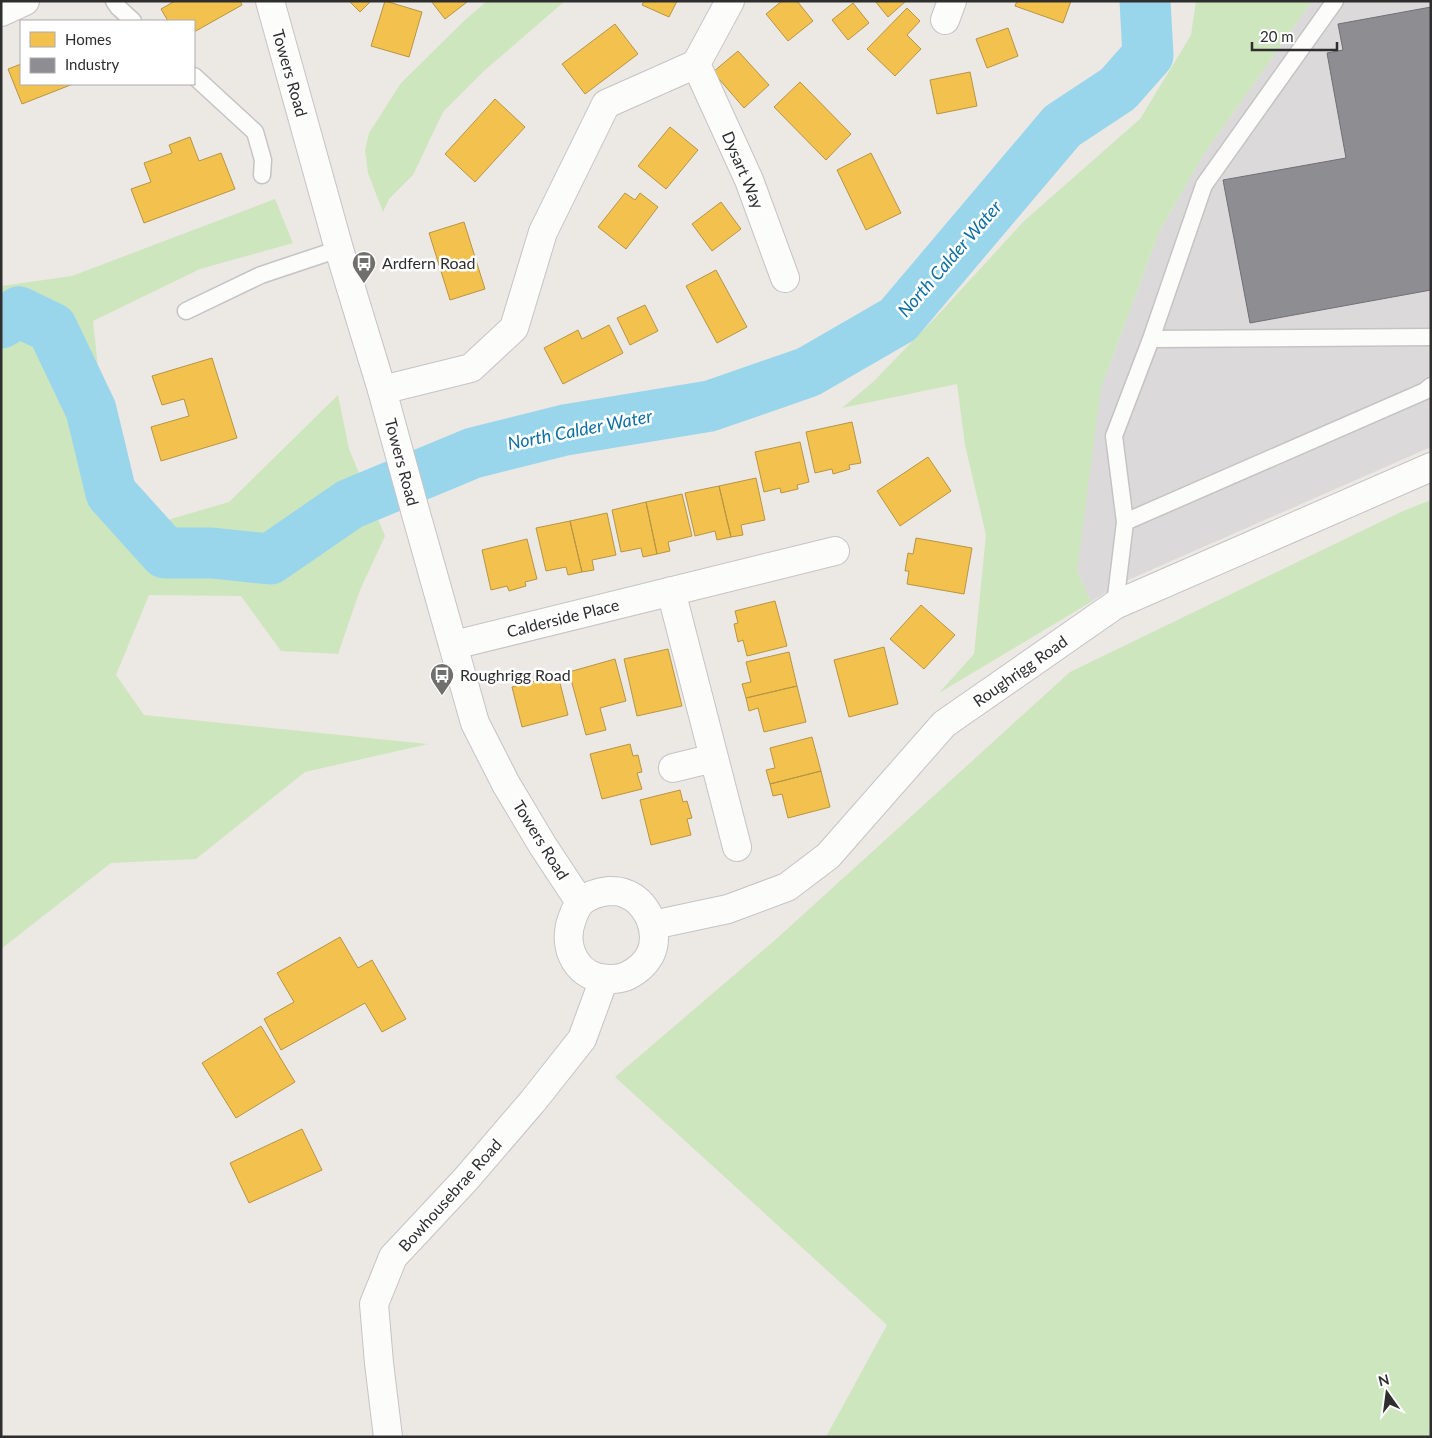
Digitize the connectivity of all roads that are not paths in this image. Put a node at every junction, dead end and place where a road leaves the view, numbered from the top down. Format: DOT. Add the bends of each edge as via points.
graph roads {
  1 [pos="25,1"];
  2 [pos="114,1"];
  3 [pos="270,1"];
  4 [pos="730,1"];
  5 [pos="1335,1"];
  6 [pos="1,12"];
  7 [pos="133,20"];
  8 [pos="696,64"];
  9 [pos="195,77"];
  10 [pos="262,174"];
  11 [pos="339,249"];
  12 [pos="785,278"];
  13 [pos="186,311"];
  14 [pos="1431,337"];
  15 [pos="1151,339"];
  16 [pos="1431,386"];
  17 [pos="382,390"];
  18 [pos="1431,467"];
  19 [pos="1125,522"];
  20 [pos="835,551"];
  21 [pos="671,591"];
  22 [pos="1115,606"];
  23 [pos="454,645"];
  24 [pos="714,758"];
  25 [pos="673,768"];
  26 [pos="737,847"];
  27 [pos="580,902"];
  28 [pos="653,925"];
  29 [pos="604,980"];
  30 [pos="388,1437"];
  1 -- 6 [label="street"];
  2 -- 7 [label="lane"];
  3 -- 11 [label="street, Towers Road"];
  4 -- 8 [label="street"];
  5 -- 15 [label="lane" via="1204,185"];
  8 -- 12 [label="street, Dysart Way" via="749,180"];
  8 -- 17 [label="street" via="606,104 543,232 514,328 471,368"];
  9 -- 10 [label="lane" via="255,132 264,160"];
  11 -- 13 [label="lane" via="261,275"];
  11 -- 17 [label="street, Towers Road"];
  14 -- 15 [label="lane"];
  15 -- 19 [label="lane" via="1114,436"];
  16 -- 19 [label="lane"];
  17 -- 23 [label="street, Towers Road"];
  18 -- 22 [label="street, Roughrigg Road"];
  19 -- 22 [label="lane"];
  20 -- 21 [label="street, Calderside Place"];
  21 -- 23 [label="street, Calderside Place"];
  21 -- 24 [label="street"];
  22 -- 28 [label="street, Roughrigg Road" via="944,724 828,856 787,887 728,909"];
  23 -- 27 [label="street, Towers Road" via="476,723 542,846"];
  24 -- 25 [label="street"];
  24 -- 26 [label="street"];
  27 -- 28 [label="street" via="596,893 624,893 640,903"];
  27 -- 29 [label="street" via="569,929 571,954 592,977"];
  28 -- 29 [label="street" via="654,941 642,966 622,978"];
  29 -- 30 [label="street, Bowhousebrae Road" via="582,1039 483,1159 393,1257 374,1304"];
}
